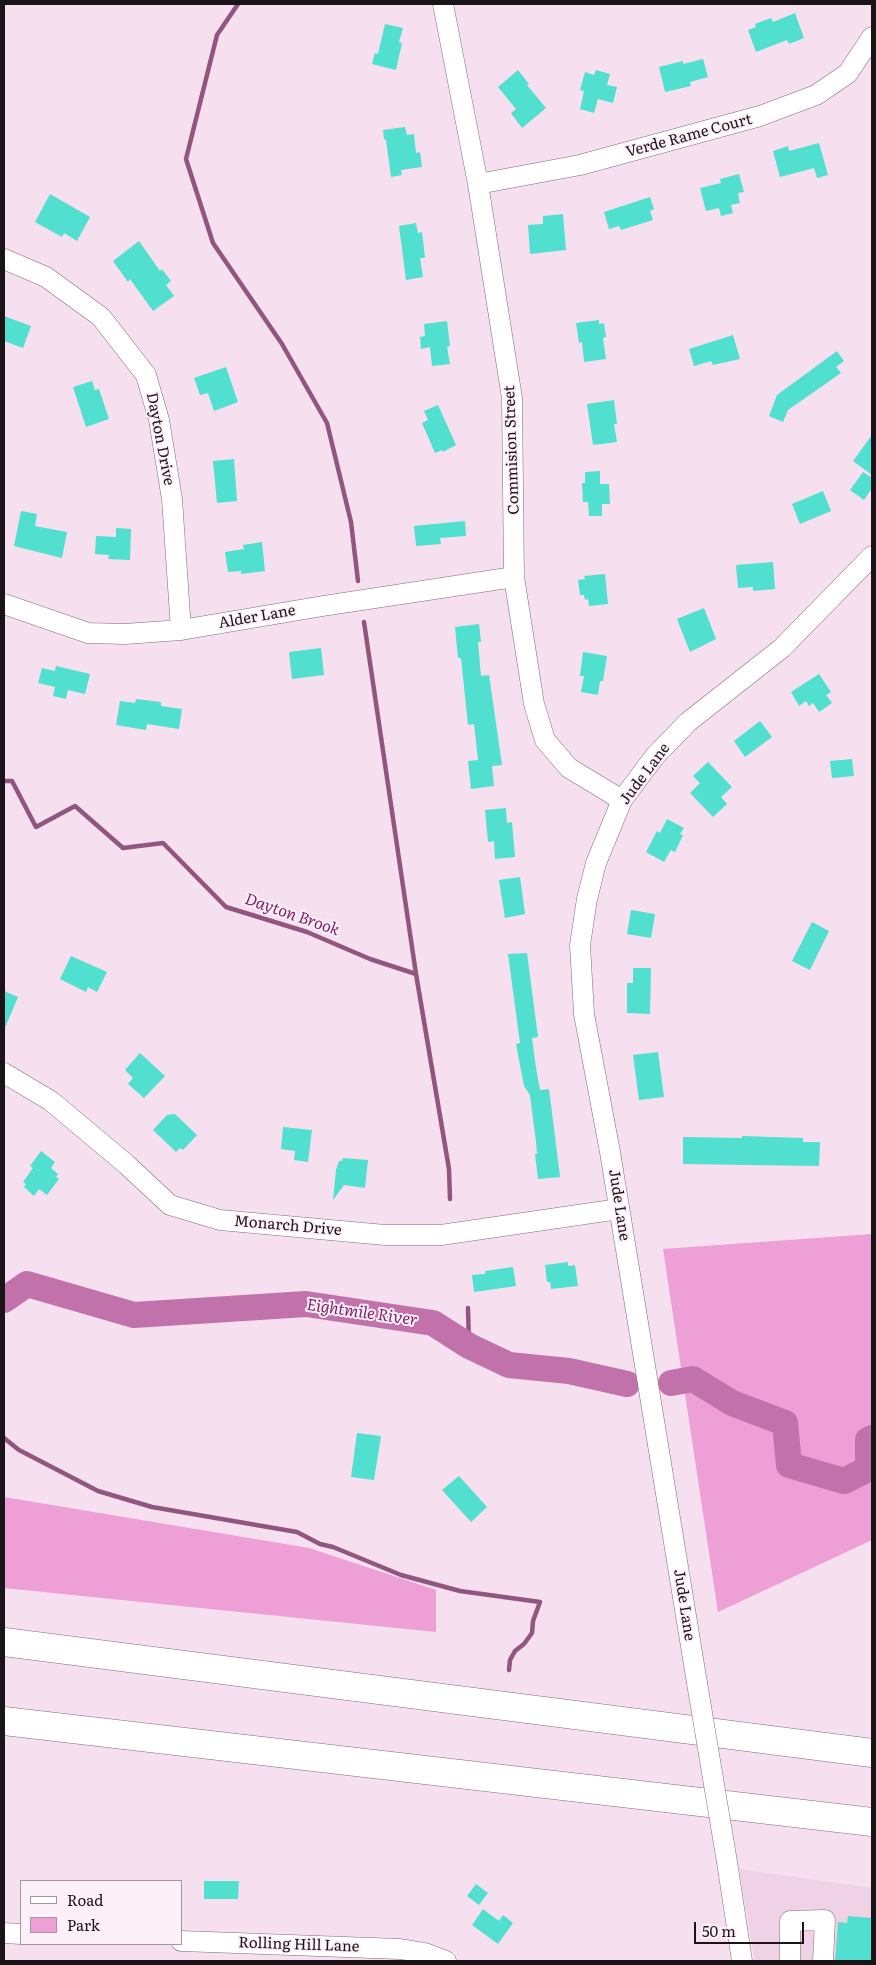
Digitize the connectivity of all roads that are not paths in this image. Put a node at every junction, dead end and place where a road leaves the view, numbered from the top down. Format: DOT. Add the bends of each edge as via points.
graph roads {
  1 [pos="444,4"];
  2 [pos="872,37"];
  3 [pos="478,184"];
  4 [pos="4,259"];
  5 [pos="872,556"];
  6 [pos="514,577"];
  7 [pos="4,604"];
  8 [pos="181,630"];
  9 [pos="622,800"];
  10 [pos="4,1073"];
  11 [pos="620,1209"];
  12 [pos="4,1642"];
  13 [pos="4,1721"];
  14 [pos="872,1752"];
  15 [pos="872,1822"];
  16 [pos="4,1933"];
  17 [pos="20,1934"];
  18 [pos="182,1941"];
  19 [pos="446,1961"];
  20 [pos="742,1961"];
  21 [pos="790,1961"];
  22 [pos="823,1961"];
  1 -- 3 [label="street, Commision Street"];
  2 -- 3 [label="street, Verde Rame Court" via="844,76 816,95 760,116 580,165"];
  3 -- 6 [label="street, Commision Street" via="512,398"];
  4 -- 8 [label="street, Dayton Drive" via="46,276 101,317 146,375 159,420 172,499"];
  5 -- 9 [label="street, Jude Lane" via="782,648 688,722 655,756"];
  6 -- 8 [label="street, Alder Lane"];
  6 -- 9 [label="street, Commision Street" via="534,704 545,740 569,768"];
  7 -- 8 [label="street, Alder Lane" via="88,633"];
  9 -- 11 [label="street, Jude Lane" via="596,863 580,945 584,1014"];
  10 -- 11 [label="street, Monarch Drive" via="51,1101 170,1205 220,1220 385,1235 441,1235"];
  11 -- 20 [label="street, Jude Lane, bridge"];
  12 -- 14 [label="highway"];
  13 -- 15 [label="highway"];
  16 -- 17 [label="street"];
  18 -- 19 [label="street, Rolling Hill Lane" via="400,1949"];
  21 -- 22 [label="street" via="790,1920 824,1920"];
}
